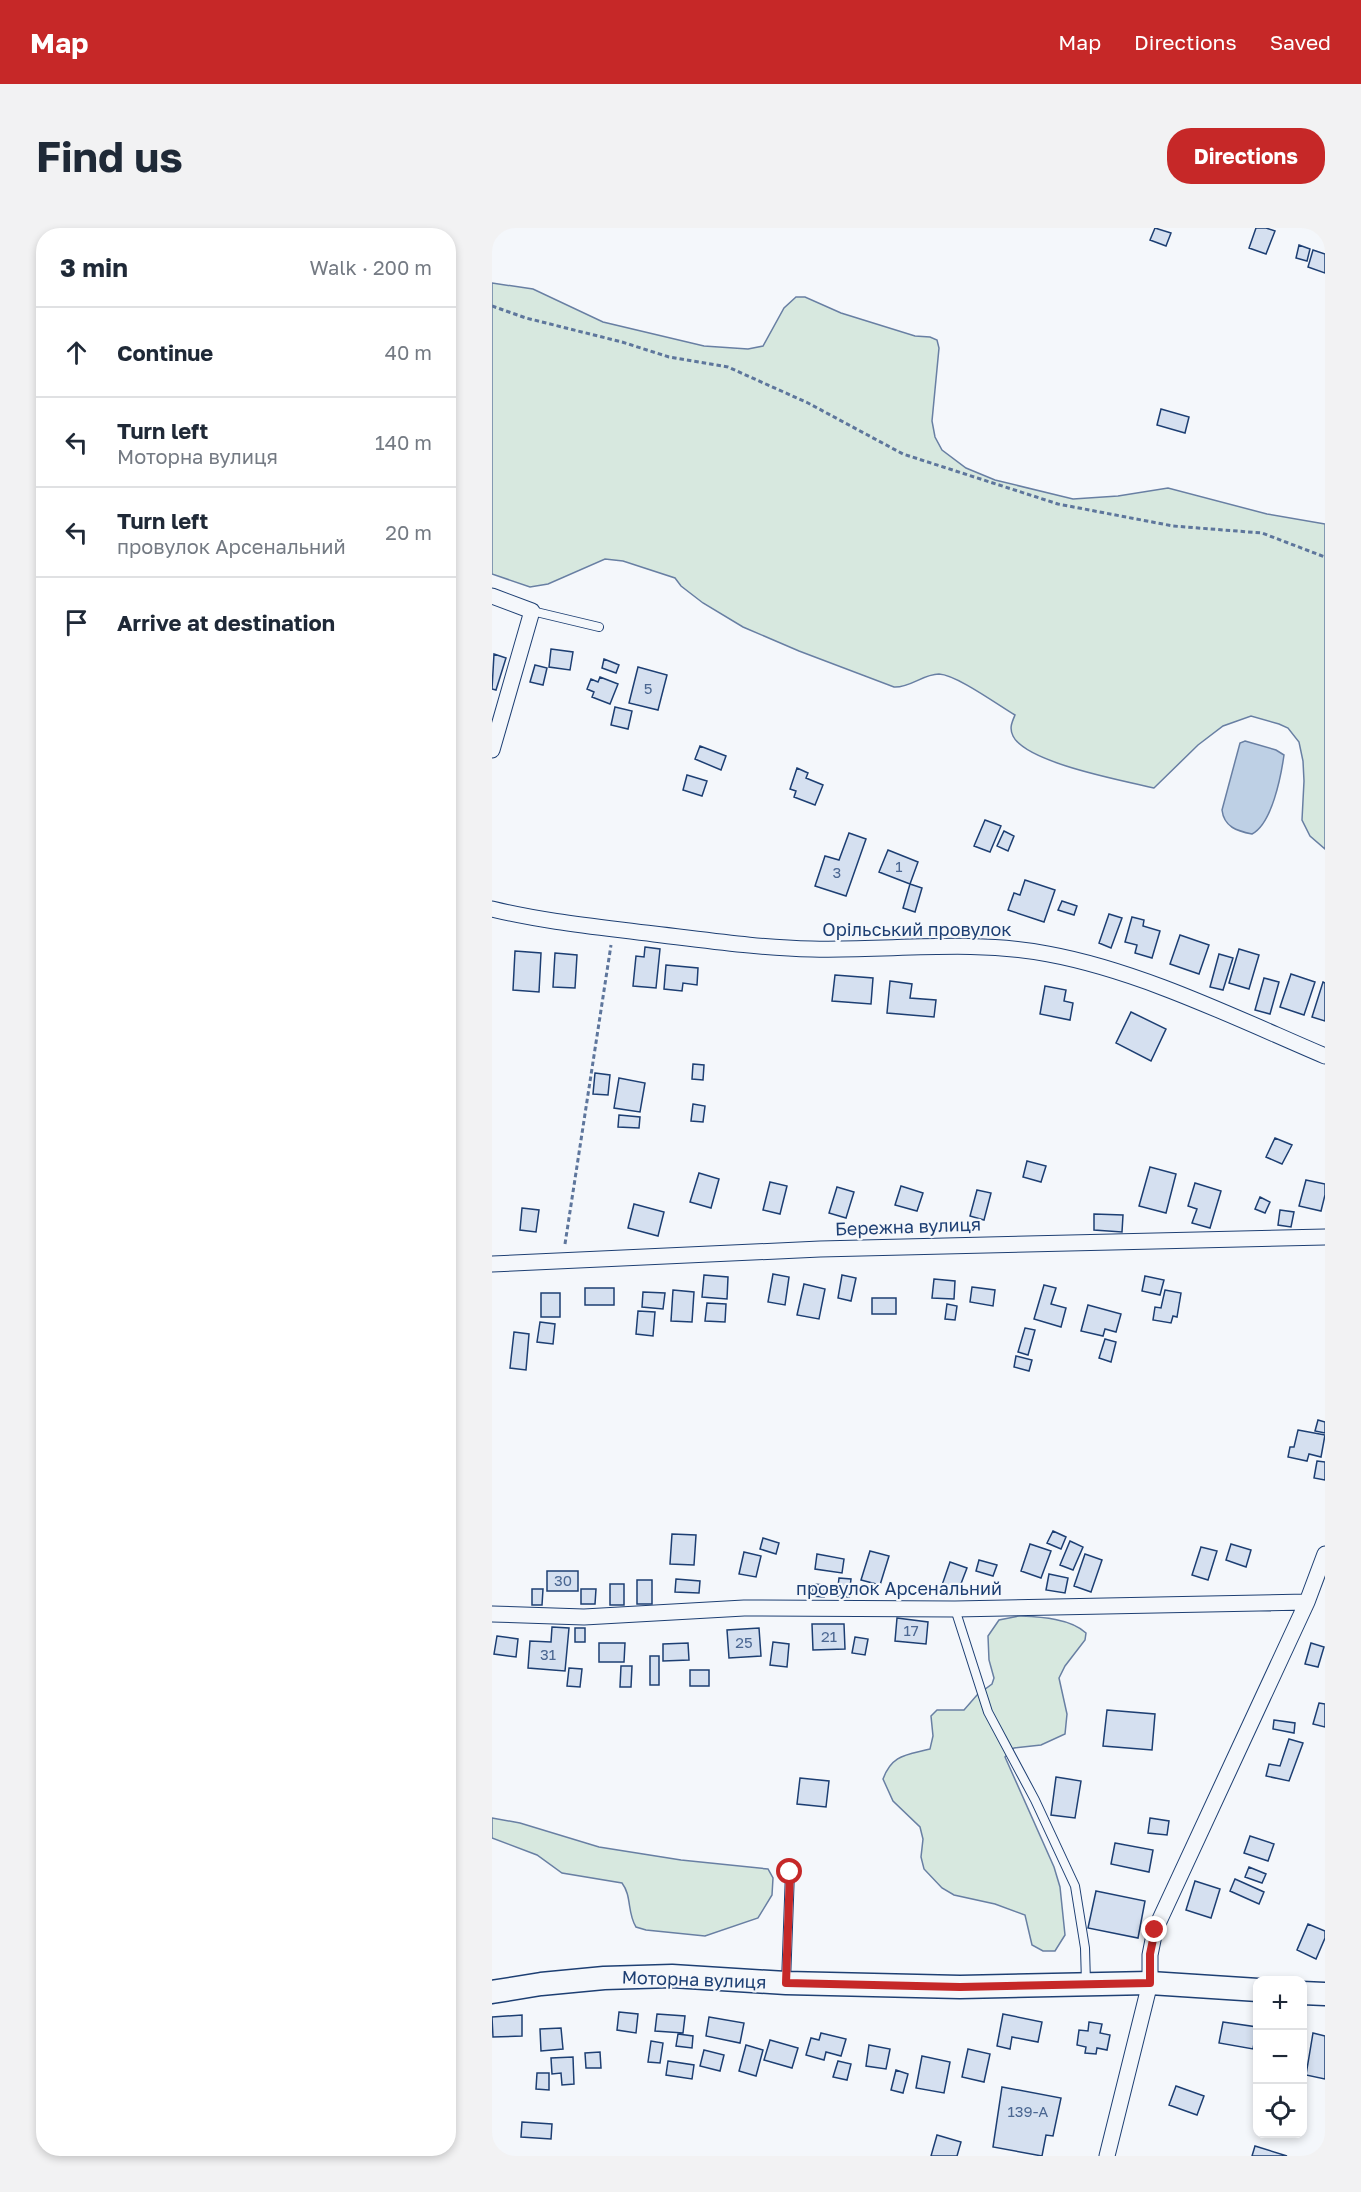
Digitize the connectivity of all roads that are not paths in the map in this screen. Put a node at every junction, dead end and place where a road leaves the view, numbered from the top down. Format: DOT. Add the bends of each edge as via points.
graph roads {
  1 [pos="492,596"];
  2 [pos="531,611"];
  3 [pos="599,627"];
  4 [pos="492,750"];
  5 [pos="492,909"];
  6 [pos="1325,1056"];
  7 [pos="1325,1237"];
  8 [pos="492,1264"];
  9 [pos="1325,1554"];
  10 [pos="1307,1602"];
  11 [pos="955,1609"];
  12 [pos="492,1614"];
  13 [pos="790,1872"];
  14 [pos="786,1983"];
  15 [pos="1150,1983"];
  16 [pos="1086,1984"];
  17 [pos="1253,1990"];
  18 [pos="492,1992"];
  19 [pos="1307,1993"];
  20 [pos="1325,1994"];
  21 [pos="1107,2156"];
  1 -- 2 [label="street"];
  2 -- 3 [label="lane"];
  2 -- 4 [label="street"];
  5 -- 6 [label="street, Орільський провулок" via="613,929 811,949 991,948 1048,954 1114,971"];
  7 -- 8 [label="street, Бережна вулиця" via="820,1249"];
  9 -- 10 [label="street"];
  10 -- 11 [label="street, провулок Арсенальний"];
  10 -- 15 [label="street" via="1155,1930"];
  11 -- 12 [label="street, провулок Арсенальний" via="744,1608 584,1617"];
  11 -- 16 [label="lane" via="988,1712 1075,1886 1085,1948"];
  13 -- 14 [label="lane"];
  14 -- 16 [label="street, Моторна вулиця" via="960,1987"];
  14 -- 18 [label="street, Моторна вулиця" via="672,1976 604,1978"];
  15 -- 16 [label="street, Моторна вулиця"];
  15 -- 17 [label="street, Моторна вулиця"];
  15 -- 21 [label="street"];
  19 -- 20 [label="street"];
}
